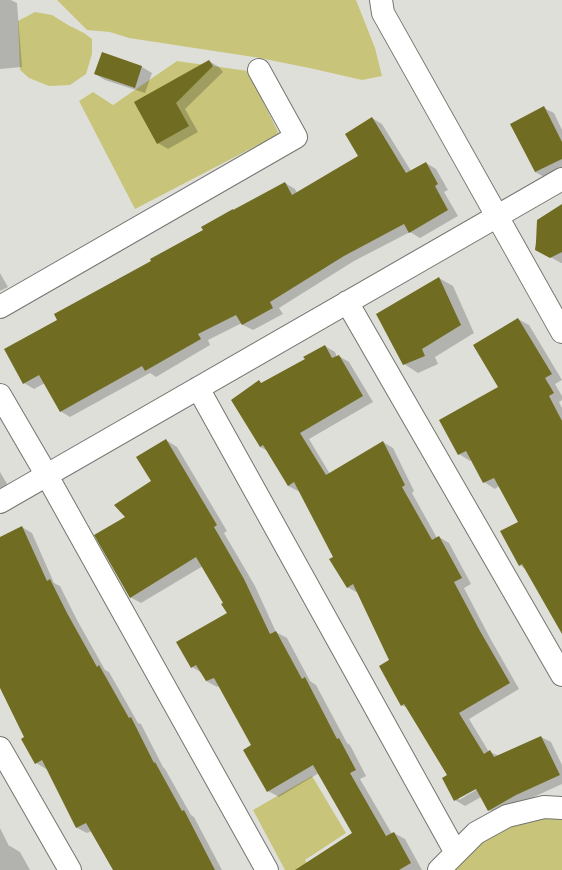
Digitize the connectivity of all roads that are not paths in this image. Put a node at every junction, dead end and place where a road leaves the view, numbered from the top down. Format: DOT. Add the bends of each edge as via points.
graph roads {
  1 [pos="381,0"];
  2 [pos="259,70"];
  3 [pos="562,178"];
  4 [pos="497,216"];
  5 [pos="347,302"];
  6 [pos="0,307"];
  7 [pos="562,332"];
  8 [pos="198,388"];
  9 [pos="0,395"];
  10 [pos="46,474"];
  11 [pos="0,502"];
  12 [pos="562,675"];
  13 [pos="0,748"];
  14 [pos="562,808"];
  15 [pos="456,853"];
  16 [pos="70,870"];
  17 [pos="266,870"];
  18 [pos="439,870"];
  1 -- 4 [label="street" via="383,13"];
  2 -- 6 [label="street" via="296,137"];
  3 -- 4 [label="street"];
  4 -- 5 [label="street"];
  4 -- 7 [label="street"];
  5 -- 8 [label="street"];
  5 -- 12 [label="street"];
  8 -- 10 [label="street"];
  8 -- 15 [label="street"];
  9 -- 10 [label="street"];
  10 -- 11 [label="street"];
  10 -- 17 [label="street"];
  13 -- 16 [label="street"];
  14 -- 15 [label="street" via="544,807 507,816 476,833"];
  15 -- 18 [label="street"];
}
